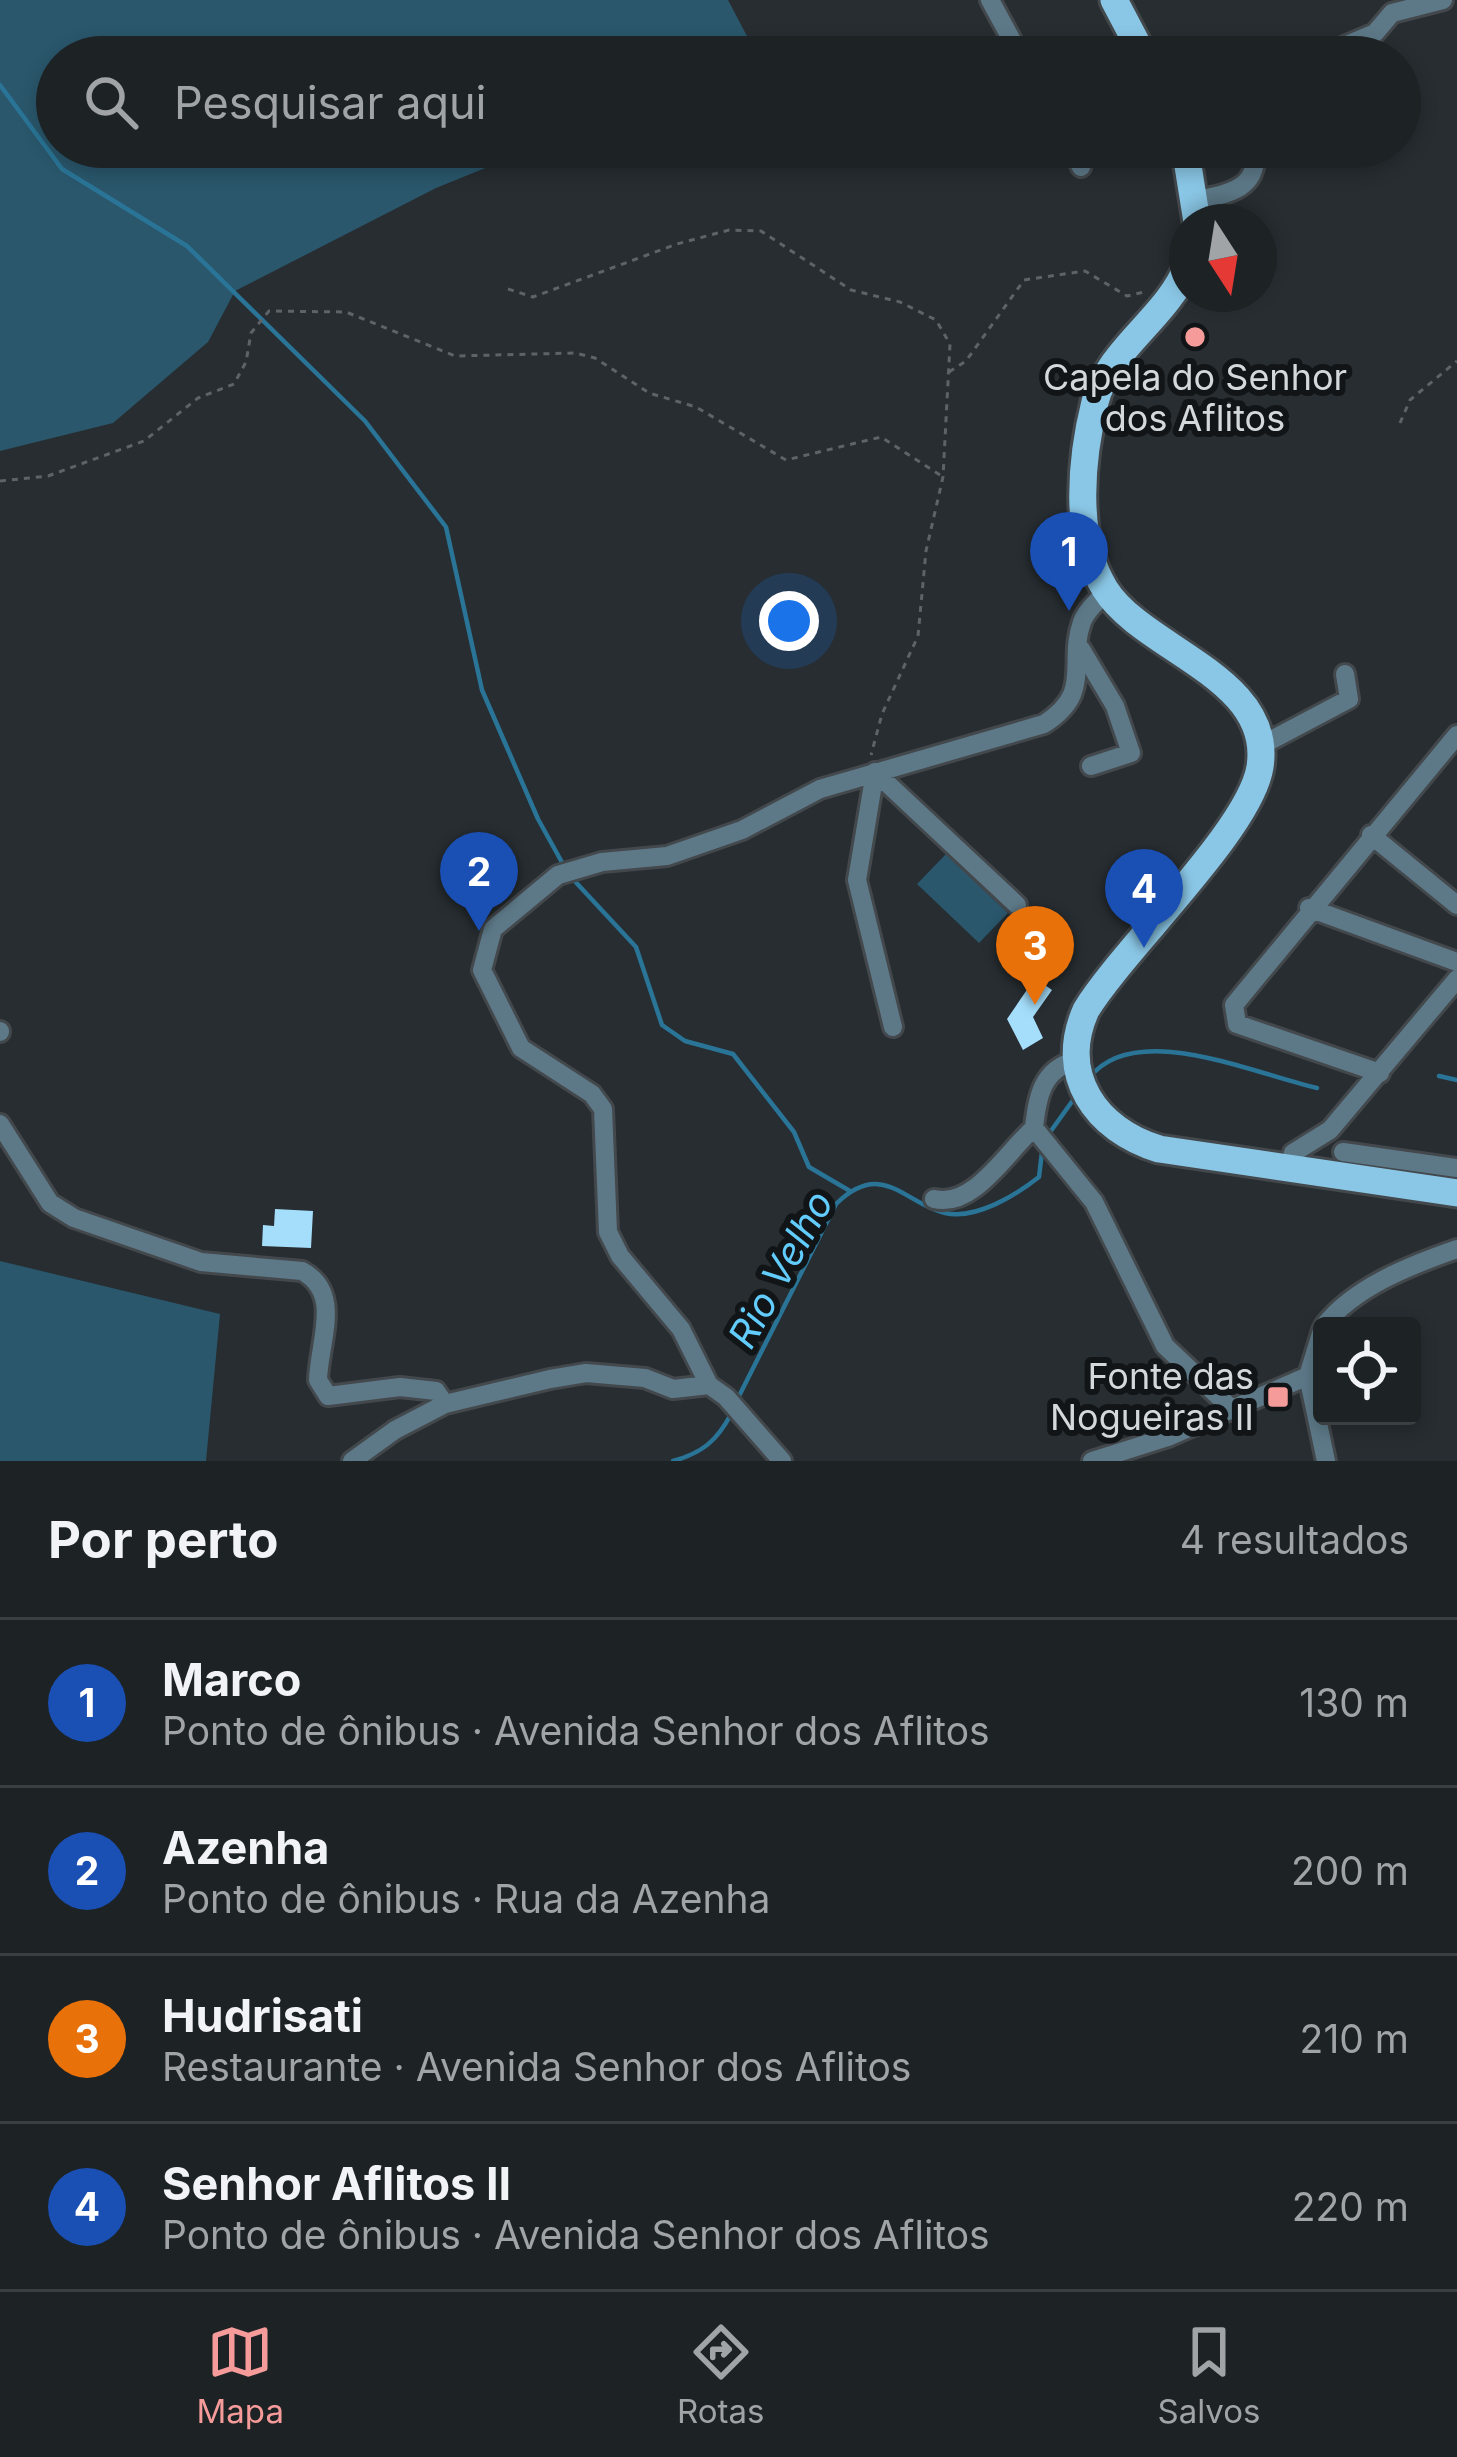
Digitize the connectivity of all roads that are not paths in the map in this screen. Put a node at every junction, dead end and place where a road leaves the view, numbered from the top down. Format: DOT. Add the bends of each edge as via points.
graph roads {
  1 [pos="990,0"];
  2 [pos="1114,0"];
  3 [pos="1443,0"];
  4 [pos="1010,36"];
  5 [pos="1133,36"];
  6 [pos="1369,36"];
  7 [pos="1189,168"];
  8 [pos="1256,168"];
  9 [pos="1196,204"];
  10 [pos="1211,204"];
  11 [pos="1169,301"];
  12 [pos="1106,592"];
  13 [pos="1081,649"];
  14 [pos="1345,674"];
  15 [pos="1457,735"];
  16 [pos="1260,746"];
  17 [pos="1091,766"];
  18 [pos="875,772"];
  19 [pos="1372,835"];
  20 [pos="1017,905"];
  21 [pos="1457,905"];
  22 [pos="1309,908"];
  23 [pos="1457,962"];
  24 [pos="1457,979"];
  25 [pos="893,1027"];
  26 [pos="1075,1061"];
  27 [pos="1380,1073"];
  28 [pos="0,1124"];
  29 [pos="1034,1128"];
  30 [pos="1330,1130"];
  31 [pos="1341,1164"];
  32 [pos="1457,1168"];
  33 [pos="1289,1169"];
  34 [pos="1457,1193"];
  35 [pos="934,1199"];
  36 [pos="1457,1249"];
  37 [pos="1331,1317"];
  38 [pos="1313,1360"];
  39 [pos="1308,1376"];
  40 [pos="709,1385"];
  41 [pos="446,1404"];
  42 [pos="1234,1411"];
  43 [pos="352,1461"];
  44 [pos="782,1461"];
  45 [pos="1092,1461"];
  46 [pos="1325,1461"];
  1 -- 4 [label="street"];
  2 -- 5 [label="main road"];
  3 -- 6 [label="street" via="1392,13"];
  7 -- 9 [label="main road"];
  8 -- 10 [label="street"];
  11 -- 12 [label="main road" via="1096,396 1084,532"];
  12 -- 13 [label="street" via="1081,623"];
  12 -- 16 [label="main road" via="1239,700"];
  13 -- 17 [label="street" via="1131,753"];
  13 -- 18 [label="street" via="1066,710 1044,724"];
  14 -- 16 [label="street" via="1349,700"];
  15 -- 19 [label="street"];
  16 -- 26 [label="main road" via="1255,783 1229,828 1085,1010"];
  18 -- 20 [label="street"];
  18 -- 25 [label="street" via="857,880"];
  18 -- 40 [label="street" via="667,856 558,875 493,929 487,951 482,970 520,1048 603,1109 608,1232 640,1285 681,1329"];
  19 -- 21 [label="street"];
  19 -- 22 [label="street"];
  22 -- 23 [label="street"];
  22 -- 27 [label="street" via="1234,1005 1237,1024"];
  24 -- 27 [label="street"];
  26 -- 29 [label="street" via="1038,1092"];
  26 -- 33 [label="main road" via="1092,1106 1119,1133 1159,1149"];
  27 -- 30 [label="street"];
  28 -- 41 [label="street" via="50,1203 74,1218 181,1257 317,1279 328,1301 317,1380 328,1396 419,1388 436,1391"];
  29 -- 35 [label="street" via="961,1196"];
  29 -- 42 [label="street" via="1094,1202 1165,1346"];
  30 -- 31 [label="street"];
  30 -- 33 [label="street" via="1293,1153"];
  31 -- 32 [label="street"];
  31 -- 33 [label="main road"];
  31 -- 34 [label="main road"];
  36 -- 37 [label="street" via="1388,1279"];
  38 -- 39 [label="street"];
  39 -- 42 [label="street"];
  39 -- 46 [label="street"];
  40 -- 41 [label="street" via="673,1389 586,1373"];
  40 -- 44 [label="street"];
  41 -- 43 [label="street"];
  42 -- 45 [label="street"];
}
